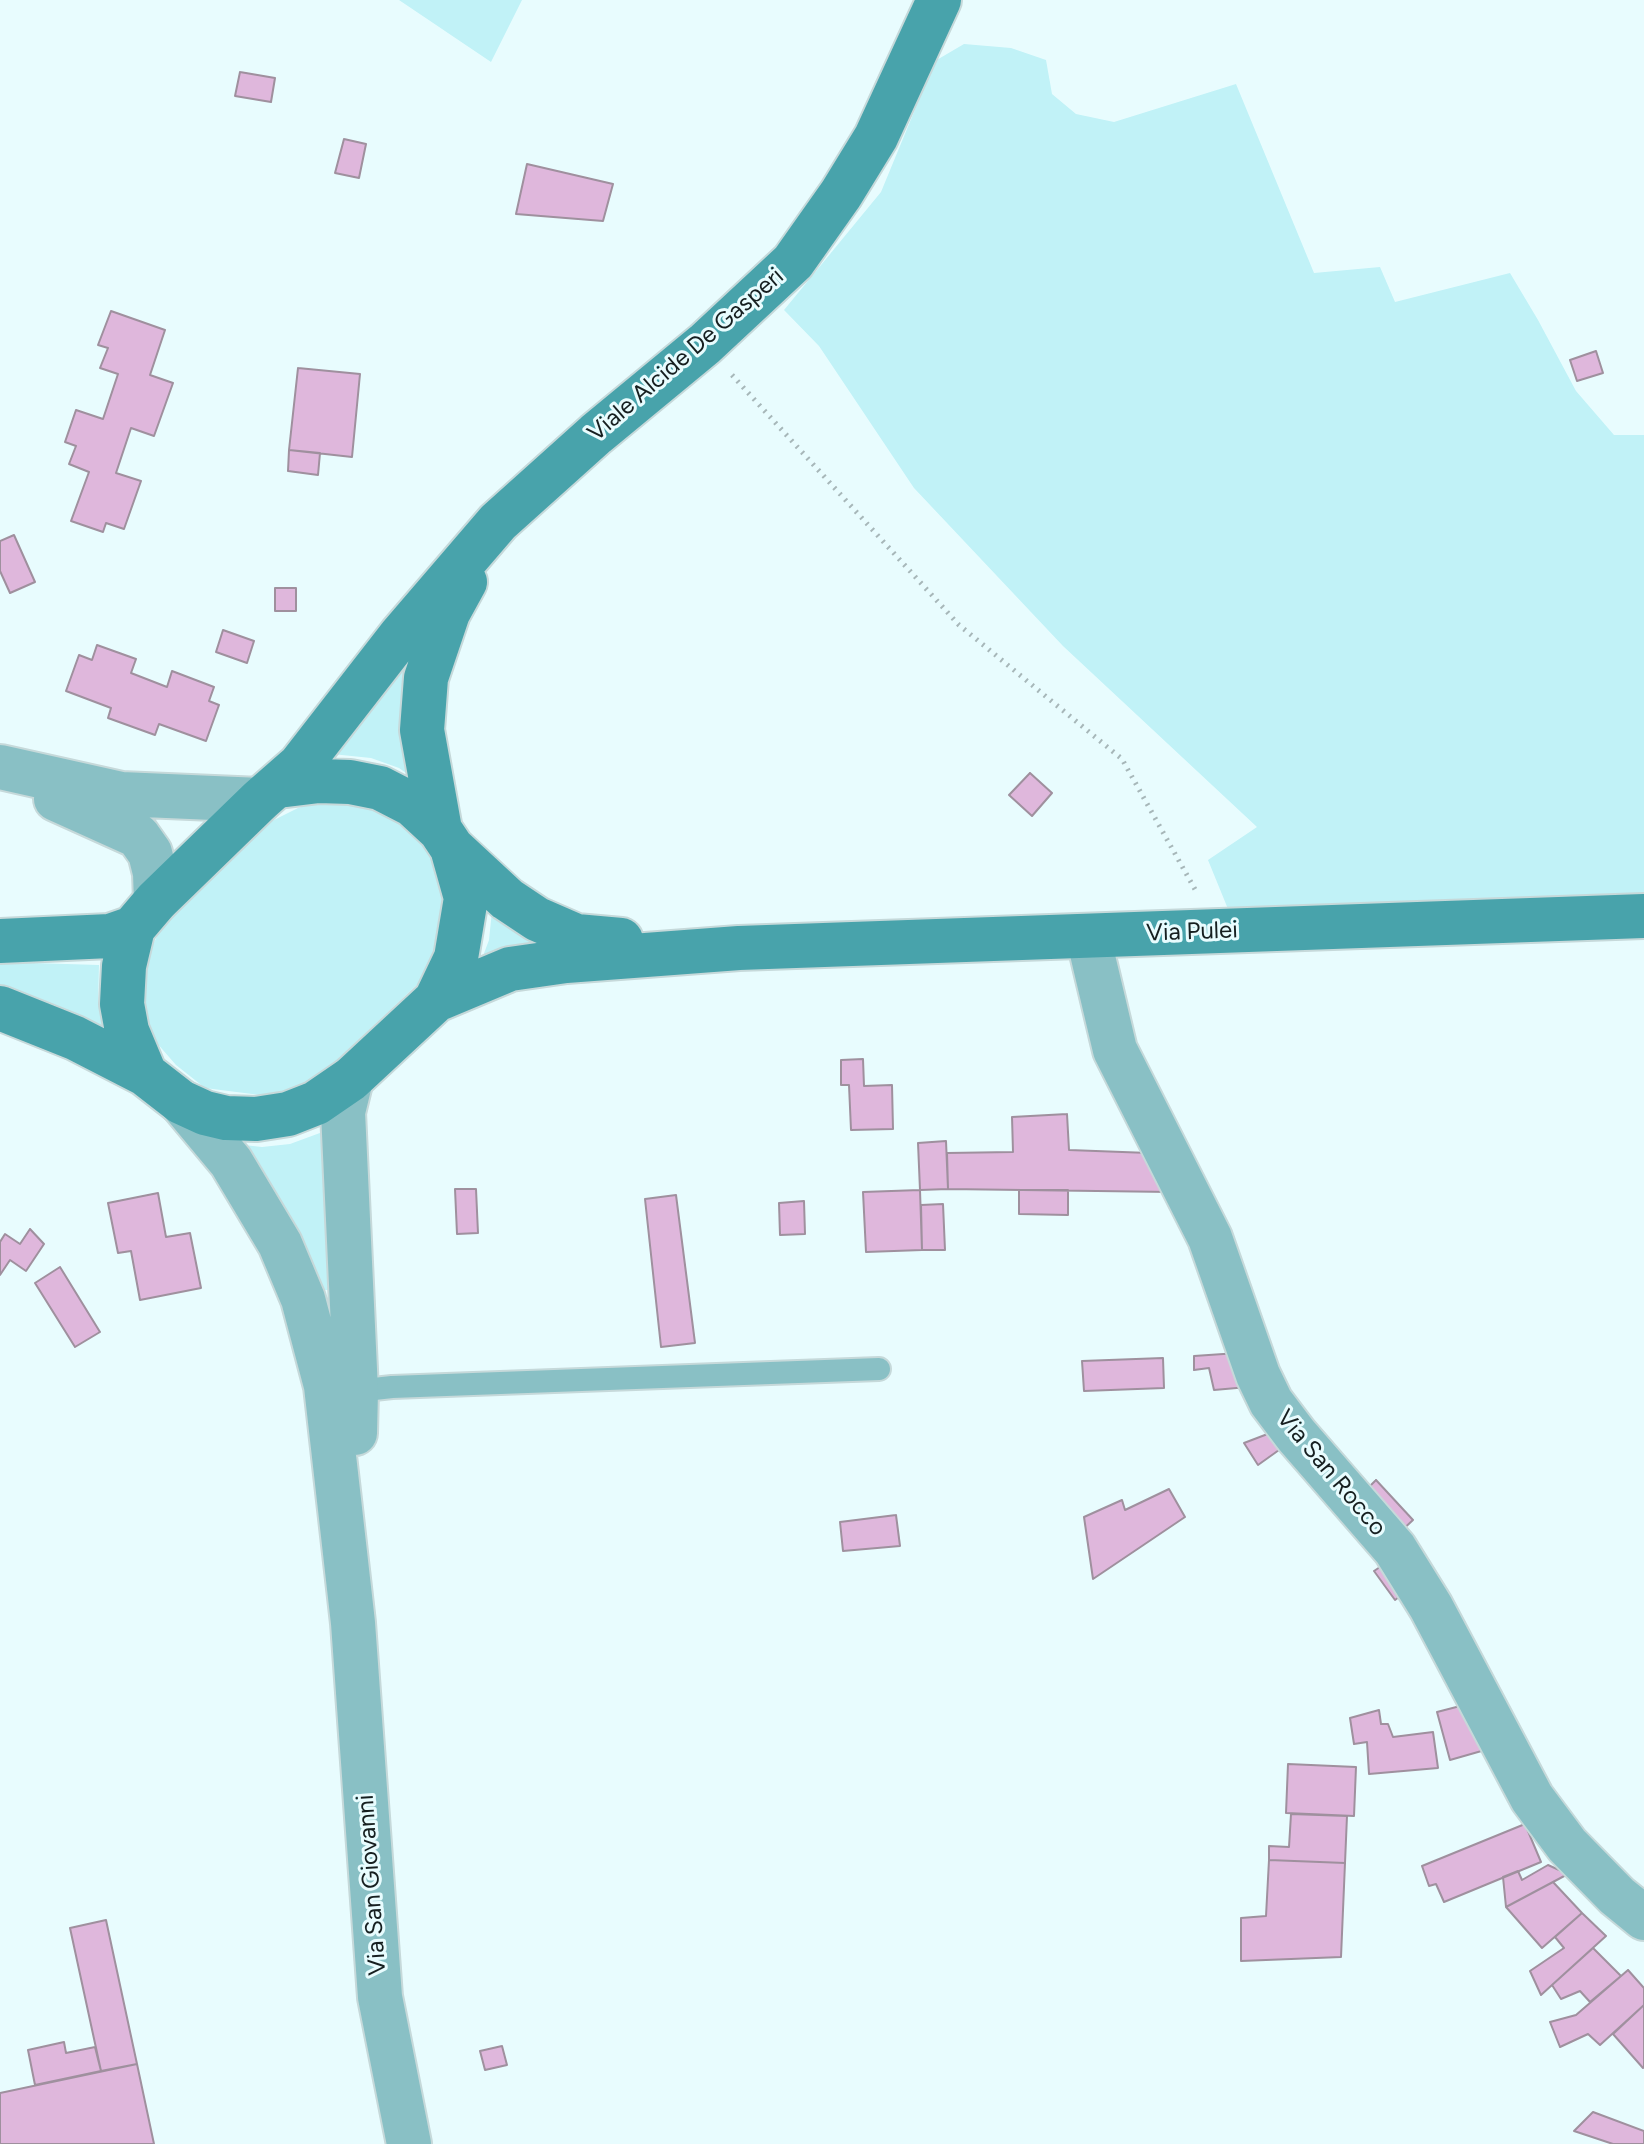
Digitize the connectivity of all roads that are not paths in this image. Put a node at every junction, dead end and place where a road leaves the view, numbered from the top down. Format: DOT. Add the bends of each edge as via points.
graph roads {
  1 [pos="939,0"];
  2 [pos="498,522"];
  3 [pos="0,770"];
  4 [pos="269,793"];
  5 [pos="446,839"];
  6 [pos="144,914"];
  7 [pos="1644,916"];
  8 [pos="1088,936"];
  9 [pos="0,941"];
  10 [pos="739,948"];
  11 [pos="436,1000"];
  12 [pos="0,1008"];
  13 [pos="145,1074"];
  14 [pos="351,1079"];
  15 [pos="181,1102"];
  16 [pos="879,1369"];
  17 [pos="356,1391"];
  18 [pos="353,1623"];
  19 [pos="1644,1918"];
  20 [pos="409,2144"];
  1 -- 2 [label="main road, Viale Alcide De Gasperi" via="876,137 793,262"];
  2 -- 4 [label="main road" via="300,765"];
  2 -- 5 [label="main road" via="448,613 426,678 422,730"];
  3 -- 4 [label="street" via="121,794"];
  3 -- 6 [label="street" via="138,836 155,873"];
  4 -- 5 [label="main road" via="319,781 380,788 413,805"];
  4 -- 6 [label="main road"];
  5 -- 10 [label="main road" via="507,899 576,936"];
  5 -- 11 [label="main road" via="466,898 456,958"];
  6 -- 9 [label="main road" via="110,936"];
  6 -- 13 [label="main road" via="124,966 122,1004"];
  7 -- 8 [label="main road, Via Pulei"];
  8 -- 10 [label="main road, Via Pulei"];
  8 -- 19 [label="street, Via San Rocco" via="1115,1050 1210,1238 1271,1402 1395,1549 1549,1822"];
  10 -- 11 [label="main road" via="510,969"];
  11 -- 14 [label="main road"];
  12 -- 13 [label="main road"];
  13 -- 15 [label="main road"];
  14 -- 15 [label="main road" via="316,1103 256,1119 216,1116"];
  14 -- 17 [label="street" via="343,1112"];
  15 -- 18 [label="street" via="254,1199 303,1299 326,1386"];
  16 -- 17 [label="lane"];
  17 -- 18 [label="street"];
  18 -- 20 [label="street, Via San Giovanni" via="380,1997"];
}
